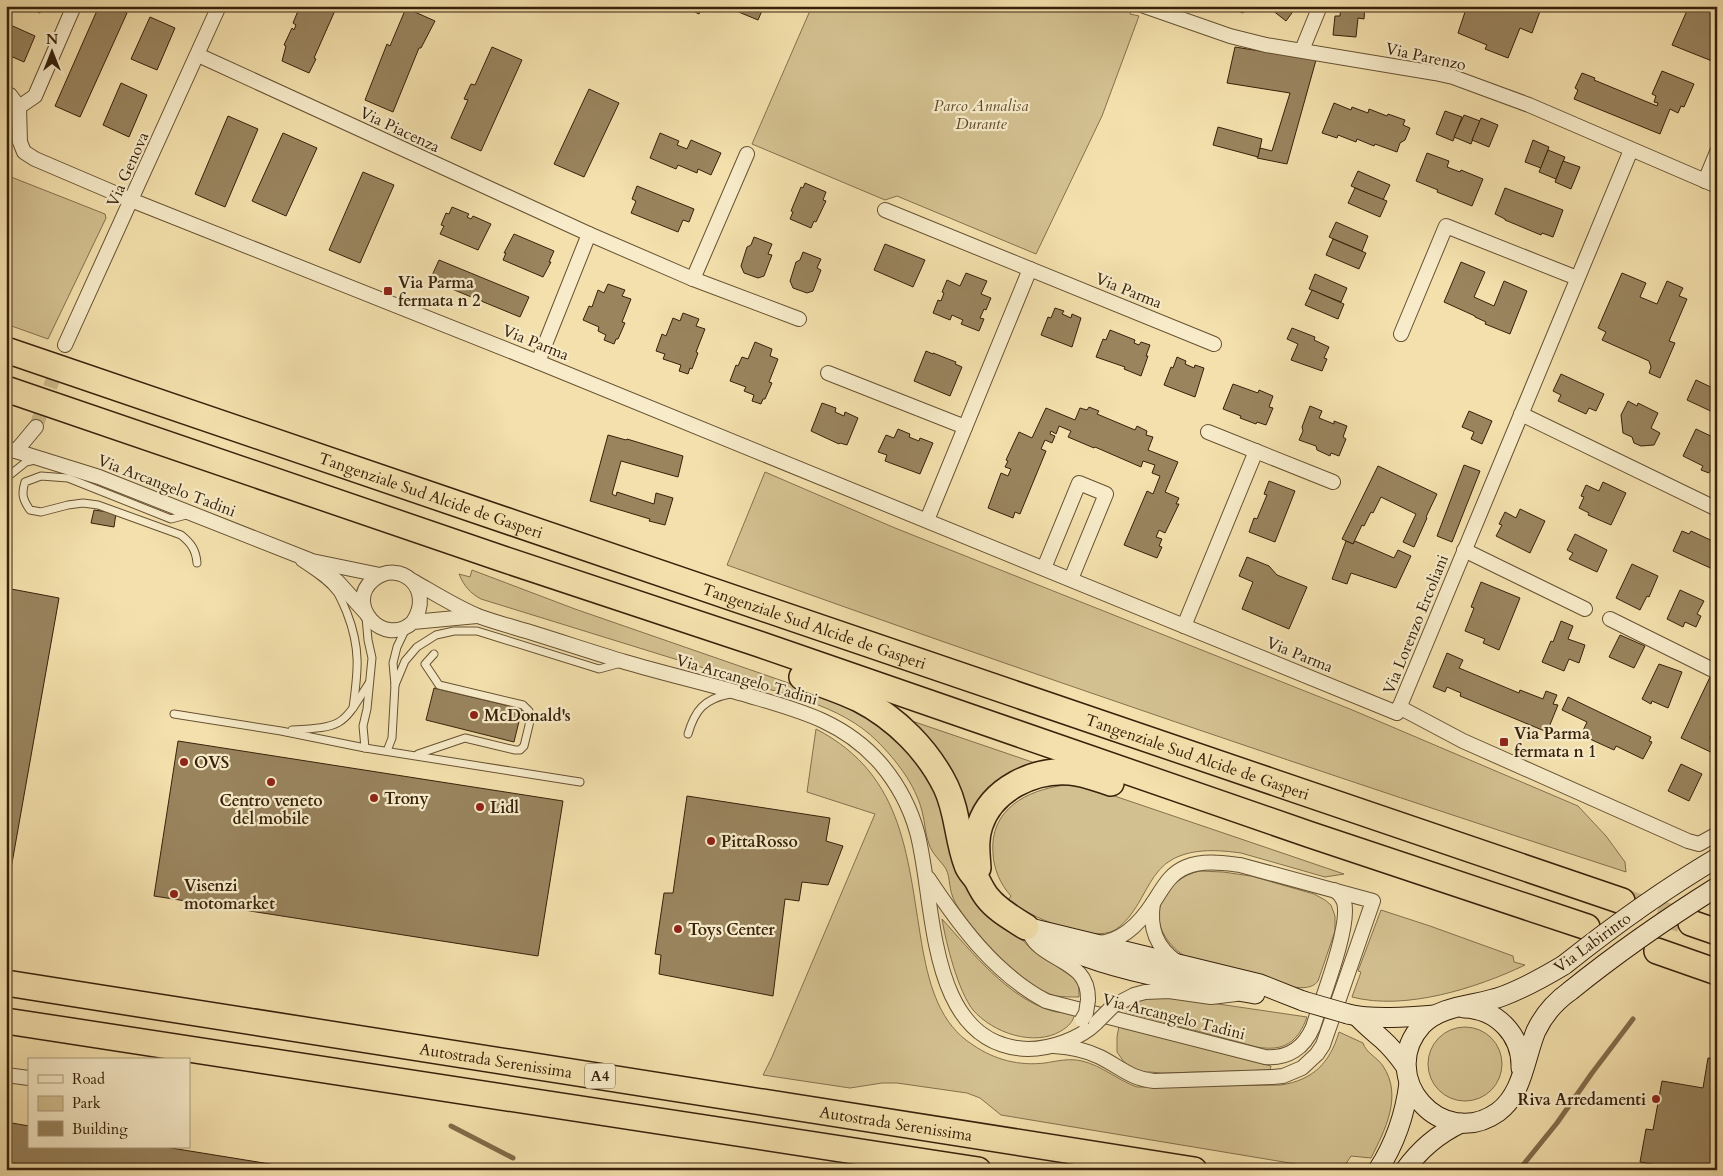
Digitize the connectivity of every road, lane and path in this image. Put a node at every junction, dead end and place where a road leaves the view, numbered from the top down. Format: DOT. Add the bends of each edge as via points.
graph roads {
  1 [pos="74,6"];
  2 [pos="219,6"];
  3 [pos="1144,6"];
  4 [pos="1320,6"];
  5 [pos="1178,11"];
  6 [pos="1302,50"];
  7 [pos="198,55"];
  8 [pos="6,94"];
  9 [pos="19,106"];
  10 [pos="1631,150"];
  11 [pos="1717,152"];
  12 [pos="747,154"];
  13 [pos="1711,184"];
  14 [pos="132,200"];
  15 [pos="885,210"];
  16 [pos="588,234"];
  17 [pos="1030,269"];
  18 [pos="1577,278"];
  19 [pos="693,279"];
  20 [pos="799,319"];
  21 [pos="1401,334"];
  22 [pos="1214,344"];
  23 [pos="65,345"];
  24 [pos="6,350"];
  25 [pos="538,362"];
  26 [pos="828,373"];
  27 [pos="6,389"];
  28 [pos="1521,414"];
  29 [pos="36,426"];
  30 [pos="965,427"];
  31 [pos="1208,432"];
  32 [pos="11,450"];
  33 [pos="1256,451"];
  34 [pos="43,459"];
  35 [pos="6,478"];
  36 [pos="1332,482"];
  37 [pos="1717,508"];
  38 [pos="194,514"];
  39 [pos="927,520"];
  40 [pos="275,546"];
  41 [pos="1464,550"];
  42 [pos="312,561"];
  43 [pos="197,563"];
  44 [pos="1044,568"];
  45 [pos="380,575"];
  46 [pos="1071,579"];
  47 [pos="412,581"];
  48 [pos="1585,609"];
  49 [pos="366,613"];
  50 [pos="477,616"];
  51 [pos="1610,619"];
  52 [pos="410,624"];
  53 [pos="1184,626"];
  54 [pos="759,644"];
  55 [pos="434,654"];
  56 [pos="624,662"];
  57 [pos="1717,672"];
  58 [pos="357,680"];
  59 [pos="370,681"];
  60 [pos="395,686"];
  61 [pos="737,692"];
  62 [pos="362,694"];
  63 [pos="1399,707"];
  64 [pos="353,708"];
  65 [pos="367,709"];
  66 [pos="174,714"];
  67 [pos="281,731"];
  68 [pos="688,734"];
  69 [pos="365,748"];
  70 [pos="388,752"];
  71 [pos="416,755"];
  72 [pos="580,782"];
  73 [pos="1222,804"];
  74 [pos="1717,834"];
  75 [pos="1706,851"];
  76 [pos="924,873"];
  77 [pos="977,880"];
  78 [pos="1717,887"];
  79 [pos="1334,890"];
  80 [pos="1622,900"];
  81 [pos="1153,903"];
  82 [pos="1691,923"];
  83 [pos="1026,926"];
  84 [pos="1587,927"];
  85 [pos="1717,932"];
  86 [pos="1096,943"];
  87 [pos="1657,952"];
  88 [pos="1177,963"];
  89 [pos="1717,972"];
  90 [pos="6,983"];
  91 [pos="1245,993"];
  92 [pos="1296,998"];
  93 [pos="1458,1008"];
  94 [pos="1352,1015"];
  95 [pos="1435,1015"];
  96 [pos="6,1021"];
  97 [pos="1070,1038"];
  98 [pos="1054,1046"];
  99 [pos="6,1075"];
  100 [pos="1407,1075"];
  101 [pos="28,1078"];
  102 [pos="1520,1079"];
  103 [pos="1461,1123"];
  104 [pos="1379,1168"];
  105 [pos="978,1170"];
  106 [pos="1194,1170"];
  107 [pos="1405,1170"];
  1 -- 9 [label="street" via="35,96"];
  2 -- 7 [label="street, Via Genova"];
  3 -- 5 [label="street, Via Parenzo"];
  4 -- 6 [label="street"];
  5 -- 6 [label="street, Via Parenzo" via="1230,36"];
  6 -- 10 [label="street, Via Parenzo" via="1453,77 1529,105"];
  7 -- 14 [label="street, Via Genova"];
  7 -- 16 [label="street, Via Piacenza"];
  8 -- 9 [label="street"];
  9 -- 14 [label="street, Via Parma" via="20,142 24,152"];
  10 -- 13 [label="street, Via Parenzo"];
  10 -- 18 [label="street, Via Lorenzo Ercoliani"];
  11 -- 13 [label="street"];
  12 -- 19 [label="street"];
  14 -- 23 [label="street, Via Genova"];
  14 -- 25 [label="street, Via Parma"];
  15 -- 17 [label="street, Via Parma"];
  16 -- 19 [label="street, Via Piacenza"];
  16 -- 25 [label="street"];
  17 -- 22 [label="street, Via Parma"];
  17 -- 30 [label="street"];
  18 -- 21 [label="street" via="1446,226"];
  18 -- 28 [label="street, Via Lorenzo Ercoliani"];
  19 -- 20 [label="street, Via Piacenza"];
  24 -- 80 [label="highway, Tangenziale Sud Alcide de Gasperi"];
  25 -- 39 [label="street, Via Parma"];
  26 -- 30 [label="street"];
  27 -- 54 [label="highway"];
  28 -- 37 [label="street"];
  28 -- 41 [label="street, Via Lorenzo Ercoliani"];
  29 -- 32 [label="street"];
  30 -- 39 [label="street"];
  31 -- 33 [label="street"];
  32 -- 34 [label="street, Via Arcangelo Tadini"];
  33 -- 36 [label="street"];
  33 -- 53 [label="street"];
  34 -- 35 [label="lane" via="26,462"];
  34 -- 38 [label="street, Via Arcangelo Tadini"];
  38 -- 40 [label="street, Via Arcangelo Tadini"];
  38 -- 43 [label="lane" via="171,519 68,478 32,478 25,482 22,491 30,510 41,512 83,503 98,505 181,535 196,553"];
  39 -- 44 [label="street, Via Parma"];
  40 -- 42 [label="street, Via Arcangelo Tadini"];
  40 -- 58 [label="lane" via="318,574 337,592 352,626 358,655"];
  41 -- 48 [label="street"];
  41 -- 63 [label="street, Via Lorenzo Ercoliani"];
  42 -- 45 [label="street, Via Arcangelo Tadini"];
  42 -- 49 [label="street, Via Arcangelo Tadini" via="338,582"];
  44 -- 46 [label="street, Via Parma"];
  44 -- 46 [label="street" via="1079,483 1106,494"];
  45 -- 47 [label="street, Via Arcangelo Tadini" via="392,572"];
  45 -- 49 [label="street" via="366,588 363,601"];
  46 -- 53 [label="street, Via Parma"];
  47 -- 50 [label="street, Via Arcangelo Tadini"];
  47 -- 52 [label="street" via="421,601"];
  49 -- 52 [label="street, Via Arcangelo Tadini" via="381,628 392,630"];
  49 -- 59 [label="lane" via="372,658"];
  50 -- 52 [label="street, Via Arcangelo Tadini"];
  50 -- 56 [label="street, Via Arcangelo Tadini"];
  51 -- 57 [label="street"];
  52 -- 60 [label="lane" via="397,647 393,663"];
  53 -- 63 [label="street, Via Parma" via="1397,713"];
  54 -- 73 [label="highway"];
  54 -- 77 [label="highway" via="782,667 875,709 917,745 947,788 958,821 966,864"];
  55 -- 71 [label="lane" via="425,664 439,685 523,705 531,717 524,746 520,750 466,738"];
  56 -- 60 [label="lane" via="599,669 477,632 454,631 436,635 416,646 405,660"];
  56 -- 61 [label="street, Via Arcangelo Tadini"];
  58 -- 62 [label="lane"];
  58 -- 64 [label="lane"];
  59 -- 62 [label="lane"];
  59 -- 65 [label="lane"];
  60 -- 70 [label="lane" via="392,738"];
  61 -- 68 [label="lane" via="707,702 693,717"];
  61 -- 76 [label="street, Via Arcangelo Tadini" via="820,718 866,749 894,781 907,806 919,839"];
  62 -- 64 [label="lane"];
  62 -- 65 [label="lane"];
  63 -- 75 [label="street, Via Lorenzo Ercoliani" via="1463,741"];
  64 -- 67 [label="lane" via="346,719 337,724"];
  65 -- 69 [label="lane" via="363,726"];
  66 -- 67 [label="lane"];
  67 -- 69 [label="lane"];
  69 -- 70 [label="lane"];
  70 -- 71 [label="lane"];
  71 -- 72 [label="lane"];
  73 -- 77 [label="highway" via="1149,795 1080,774 1058,772 1037,775 1007,790 985,814 977,835"];
  73 -- 84 [label="highway"];
  74 -- 75 [label="street"];
  75 -- 93 [label="main road, Via Labirinto, bridge" via="1664,891 1612,926 1564,966 1501,997"];
  76 -- 79 [label="street, Via Arcangelo Tadini" via="966,933 993,962 1016,983 1046,1001 1273,1058 1298,1049 1313,1027 1343,926 1344,901"];
  76 -- 98 [label="street, Via Arcangelo Tadini" via="940,962 951,994 962,1012 982,1033 1007,1046 1025,1049"];
  77 -- 83 [label="highway" via="994,905"];
  78 -- 102 [label="main road, Via Labirinto, bridge" via="1618,953 1553,1006 1537,1028"];
  79 -- 81 [label="street, Via Arcangelo Tadini" via="1240,865 1200,863 1175,873"];
  79 -- 98 [label="street, Via Arcangelo Tadini" via="1373,901 1323,1046 1310,1061 1293,1072 1273,1077 1144,1080 1088,1052"];
  81 -- 86 [label="street, Via Arcangelo Tadini" via="1124,935"];
  81 -- 88 [label="street" via="1153,932 1162,950"];
  82 -- 85 [label="highway"];
  83 -- 86 [label="main road"];
  83 -- 91 [label="main road" via="1054,944 1103,963"];
  83 -- 97 [label="street, bridge" via="1038,946 1073,967 1087,988 1086,1013"];
  86 -- 88 [label="main road"];
  87 -- 89 [label="highway"];
  88 -- 92 [label="main road" via="1260,984"];
  90 -- 106 [label="highway, Autostrada Serenissima / A4"];
  91 -- 92 [label="main road"];
  91 -- 97 [label="street, Via Arcangelo Tadini, bridge" via="1211,997 1169,991 1145,992 1113,1006 1084,1033"];
  92 -- 94 [label="main road, bridge"];
  93 -- 95 [label="main road, Via Labirinto"];
  93 -- 102 [label="main road, Via Labirinto" via="1486,1012 1508,1028 1520,1052"];
  94 -- 95 [label="main road"];
  94 -- 100 [label="main road" via="1395,1052"];
  95 -- 100 [label="main road, Via Labirinto" via="1413,1037 1408,1052"];
  96 -- 105 [label="highway, A4"];
  97 -- 98 [label="street, Via Arcangelo Tadini"];
  99 -- 101 [label="street"];
  100 -- 103 [label="main road, Via Labirinto" via="1417,1098 1429,1111"];
  100 -- 104 [label="main road, Via Labirinto" via="1406,1104 1401,1124"];
  102 -- 103 [label="main road, Via Labirinto" via="1515,1092 1498,1112 1480,1120"];
  103 -- 107 [label="main road, Via Labirinto" via="1428,1144"];
}
